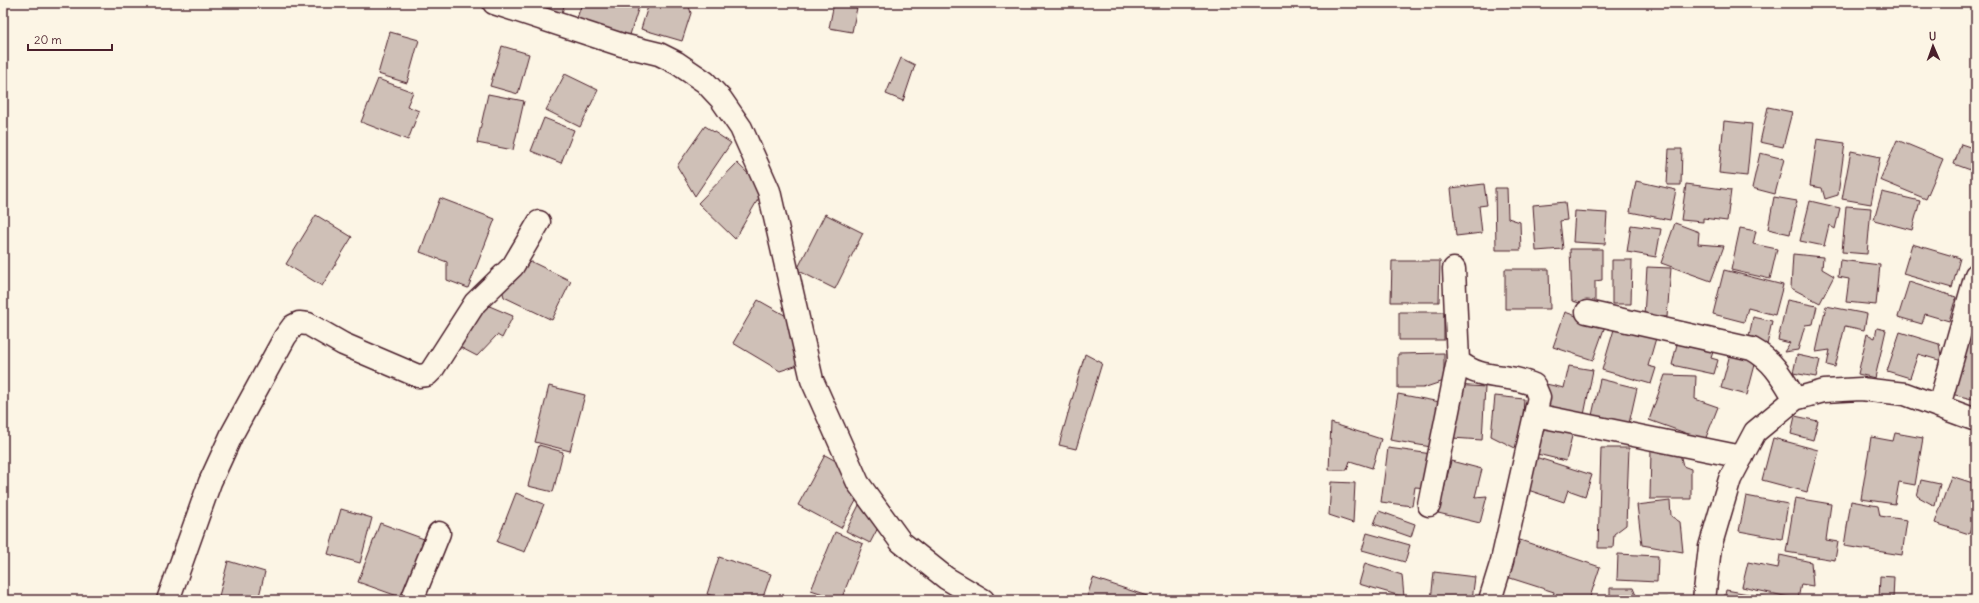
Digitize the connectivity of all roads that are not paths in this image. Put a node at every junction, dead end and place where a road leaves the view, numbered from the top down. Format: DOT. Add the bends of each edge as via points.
graph roads {
  1 [pos="494,3"];
  2 [pos="538,222"];
  3 [pos="1454,269"];
  4 [pos="1976,275"];
  5 [pos="1587,312"];
  6 [pos="1458,362"];
  7 [pos="1795,399"];
  8 [pos="1938,406"];
  9 [pos="1534,415"];
  10 [pos="1976,420"];
  11 [pos="1742,457"];
  12 [pos="1429,504"];
  13 [pos="439,533"];
  14 [pos="168,600"];
  15 [pos="412,600"];
  16 [pos="984,600"];
  17 [pos="1490,600"];
  18 [pos="1704,600"];
  1 -- 16 [label="street" via="622,45 659,54 705,82 720,99 741,128 768,191 812,380 858,483 901,542 946,578"];
  2 -- 14 [label="street" via="512,266 475,303 427,375 418,376 343,344 308,324 299,323 293,326 232,434 210,482"];
  3 -- 6 [label="street"];
  4 -- 8 [label="street"];
  5 -- 7 [label="street" via="1752,349 1765,356 1776,368"];
  6 -- 9 [label="street" via="1468,370 1486,376 1522,379 1534,385 1539,397"];
  6 -- 12 [label="street"];
  7 -- 8 [label="street" via="1824,391 1861,390 1905,394"];
  7 -- 11 [label="street" via="1755,432"];
  8 -- 10 [label="street"];
  9 -- 11 [label="street"];
  9 -- 17 [label="street" via="1502,561"];
  11 -- 18 [label="street" via="1730,479 1710,548"];
  13 -- 15 [label="street"];
}
